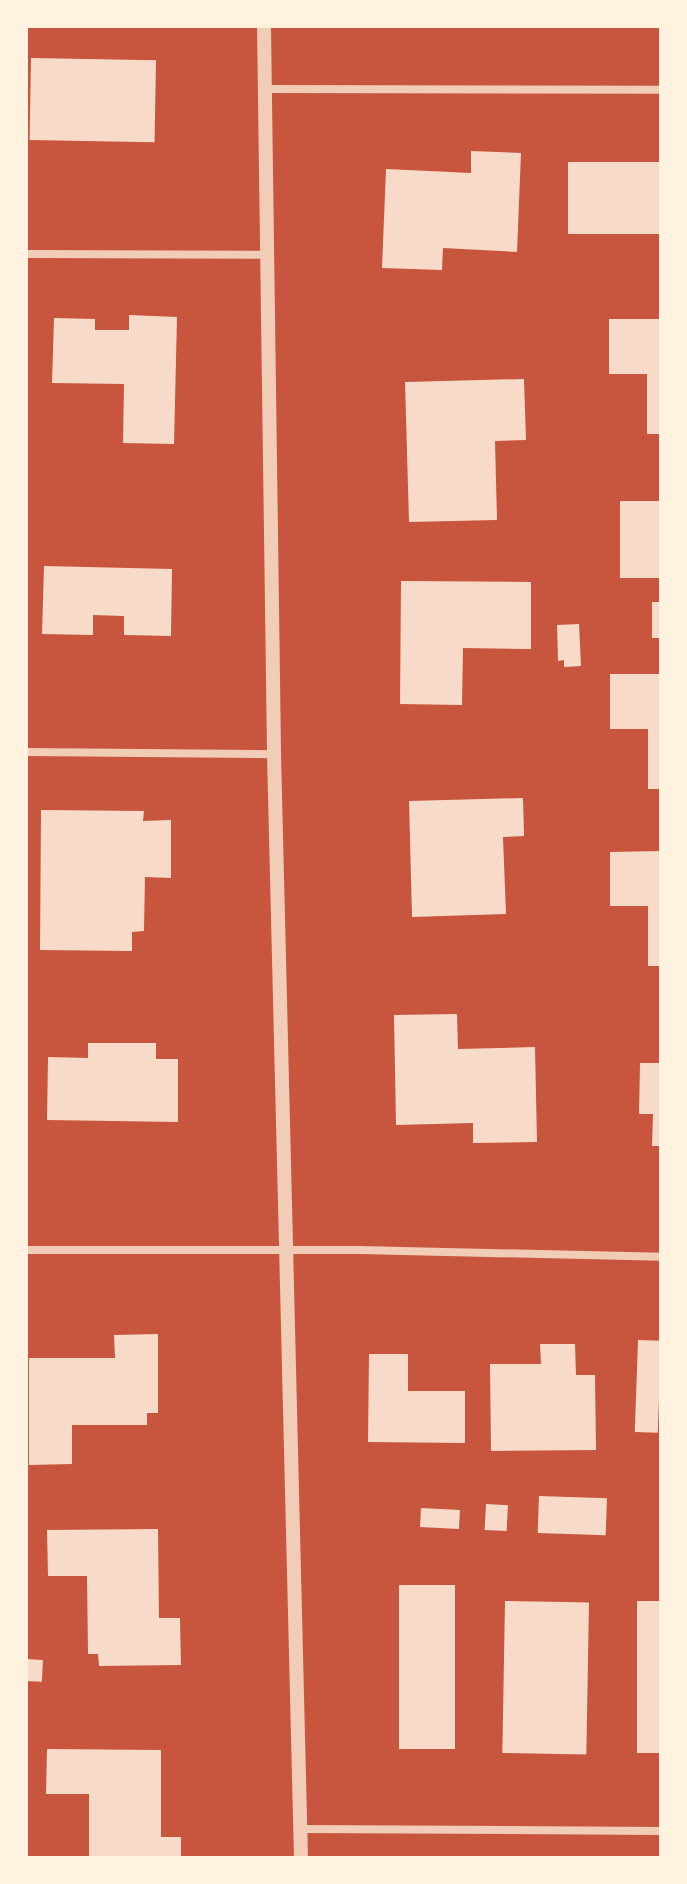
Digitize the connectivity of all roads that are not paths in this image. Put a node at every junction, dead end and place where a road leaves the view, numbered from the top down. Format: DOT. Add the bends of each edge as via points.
graph roads {
  1 [pos="264,26"];
  2 [pos="265,89"];
  3 [pos="661,90"];
  4 [pos="26,254"];
  5 [pos="267,255"];
  6 [pos="26,752"];
  7 [pos="274,754"];
  8 [pos="26,1250"];
  9 [pos="285,1251"];
  10 [pos="661,1257"];
  11 [pos="301,1829"];
  12 [pos="661,1831"];
  13 [pos="301,1858"];
  1 -- 2 [label="street"];
  2 -- 3 [label="street"];
  2 -- 5 [label="street"];
  4 -- 5 [label="street"];
  5 -- 7 [label="street"];
  6 -- 7 [label="street"];
  7 -- 9 [label="street"];
  8 -- 9 [label="street"];
  9 -- 10 [label="street"];
  9 -- 11 [label="street"];
  11 -- 12 [label="street"];
  11 -- 13 [label="street"];
}
